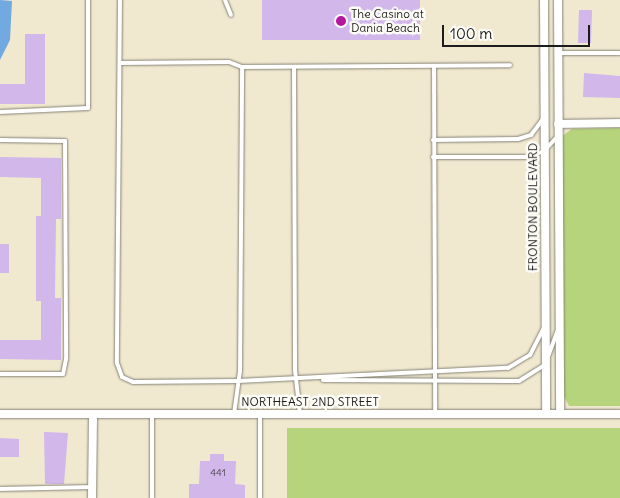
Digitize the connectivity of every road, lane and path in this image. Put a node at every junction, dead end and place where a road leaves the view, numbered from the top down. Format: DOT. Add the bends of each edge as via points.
graph roads {
  1 [pos="88,0"];
  2 [pos="120,0"];
  3 [pos="225,0"];
  4 [pos="544,0"];
  5 [pos="558,0"];
  6 [pos="231,15"];
  7 [pos="558,53"];
  8 [pos="620,53"];
  9 [pos="120,63"];
  10 [pos="510,65"];
  11 [pos="434,66"];
  12 [pos="242,67"];
  13 [pos="294,67"];
  14 [pos="0,112"];
  15 [pos="544,117"];
  16 [pos="620,123"];
  17 [pos="558,124"];
  18 [pos="558,135"];
  19 [pos="0,140"];
  20 [pos="433,140"];
  21 [pos="544,151"];
  22 [pos="433,157"];
  23 [pos="545,322"];
  24 [pos="558,324"];
  25 [pos="546,365"];
  26 [pos="435,372"];
  27 [pos="0,374"];
  28 [pos="296,379"];
  29 [pos="238,381"];
  30 [pos="435,383"];
  31 [pos="0,414"];
  32 [pos="93,414"];
  33 [pos="152,414"];
  34 [pos="234,414"];
  35 [pos="260,414"];
  36 [pos="300,414"];
  37 [pos="435,414"];
  38 [pos="546,414"];
  39 [pos="560,414"];
  40 [pos="620,414"];
  41 [pos="92,487"];
  42 [pos="0,489"];
  43 [pos="92,498"];
  44 [pos="152,498"];
  45 [pos="260,498"];
  1 -- 14 [label="lane" via="88,108"];
  2 -- 9 [label="lane"];
  3 -- 6 [label="lane"];
  4 -- 15 [label="street, FRONTON BOULEVARD"];
  5 -- 7 [label="street, FRONTON BOULEVARD"];
  7 -- 8 [label="lane"];
  7 -- 17 [label="street, FRONTON BOULEVARD"];
  9 -- 12 [label="lane" via="229,62"];
  9 -- 29 [label="lane" via="117,363 122,377 133,382"];
  10 -- 11 [label="lane"];
  11 -- 13 [label="lane"];
  11 -- 20 [label="lane"];
  12 -- 13 [label="lane"];
  12 -- 29 [label="lane"];
  13 -- 28 [label="lane"];
  15 -- 20 [label="lane" via="531,134 518,139"];
  15 -- 21 [label="street, FRONTON BOULEVARD"];
  16 -- 17 [label="street"];
  17 -- 18 [label="street, FRONTON BOULEVARD"];
  18 -- 21 [label="lane"];
  18 -- 24 [label="street, FRONTON BOULEVARD"];
  19 -- 27 [label="lane" via="66,141 66,359 63,374"];
  20 -- 22 [label="lane"];
  21 -- 22 [label="lane" via="521,157"];
  21 -- 23 [label="street, FRONTON BOULEVARD"];
  22 -- 26 [label="lane"];
  23 -- 25 [label="street, FRONTON BOULEVARD"];
  23 -- 26 [label="lane" via="537,346 515,366"];
  24 -- 25 [label="lane"];
  24 -- 39 [label="street, FRONTON BOULEVARD"];
  25 -- 30 [label="lane" via="530,377 508,383"];
  25 -- 38 [label="street, FRONTON BOULEVARD"];
  26 -- 28 [label="lane"];
  26 -- 30 [label="lane"];
  28 -- 29 [label="lane"];
  28 -- 30 [label="lane"];
  28 -- 36 [label="lane"];
  29 -- 34 [label="lane"];
  30 -- 37 [label="lane"];
  31 -- 32 [label="street, NORTHEAST 2ND STREET"];
  32 -- 33 [label="street, NORTHEAST 2ND STREET"];
  32 -- 41 [label="street"];
  33 -- 34 [label="street, NORTHEAST 2ND STREET"];
  33 -- 44 [label="lane"];
  34 -- 35 [label="street, NORTHEAST 2ND STREET"];
  35 -- 36 [label="street, NORTHEAST 2ND STREET"];
  35 -- 45 [label="lane"];
  36 -- 37 [label="street, NORTHEAST 2ND STREET"];
  37 -- 38 [label="street, NORTHEAST 2ND STREET"];
  38 -- 39 [label="street, NORTHEAST 2ND STREET"];
  39 -- 40 [label="street, NORTHEAST 2ND STREET"];
  41 -- 42 [label="lane"];
  41 -- 43 [label="street"];
}
